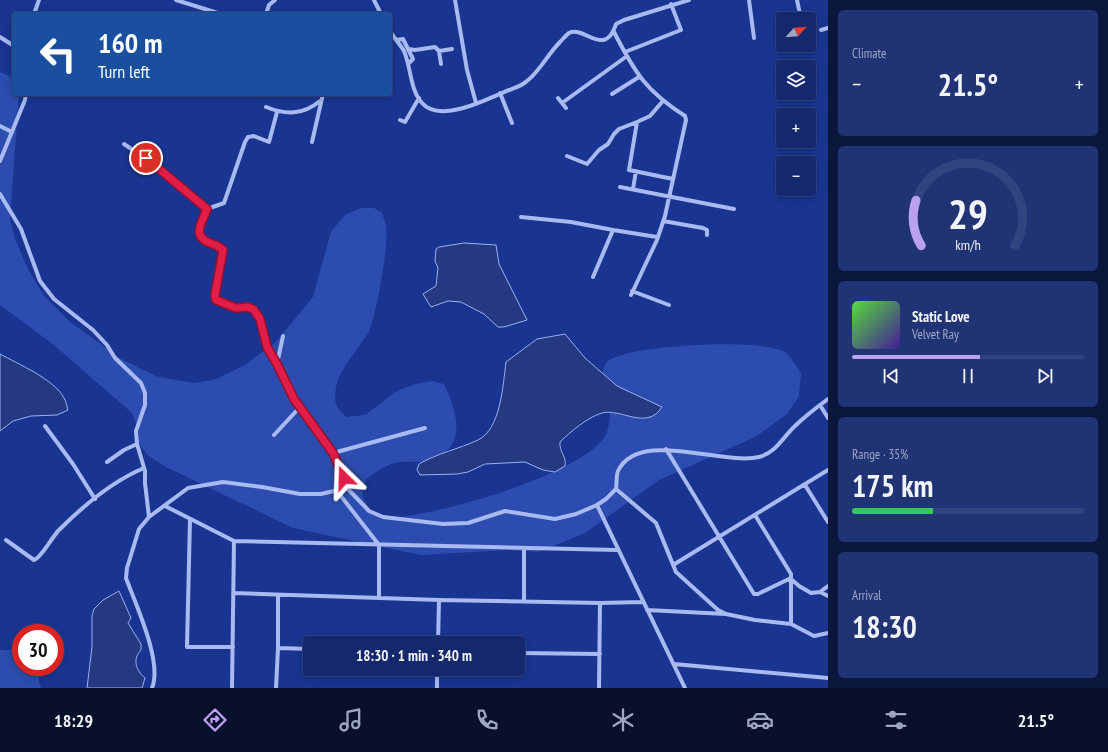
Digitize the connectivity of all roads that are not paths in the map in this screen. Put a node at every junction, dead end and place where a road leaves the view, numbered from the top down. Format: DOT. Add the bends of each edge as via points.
graph roads {
  1 [pos="39,0"];
  2 [pos="176,0"];
  3 [pos="275,0"];
  4 [pos="374,0"];
  5 [pos="455,0"];
  6 [pos="689,0"];
  7 [pos="749,0"];
  8 [pos="797,0"];
  9 [pos="671,4"];
  10 [pos="35,12"];
  11 [pos="215,12"];
  12 [pos="267,12"];
  13 [pos="380,12"];
  14 [pos="800,12"];
  15 [pos="828,28"];
  16 [pos="821,30"];
  17 [pos="614,32"];
  18 [pos="392,34"];
  19 [pos="0,37"];
  20 [pos="754,38"];
  21 [pos="396,40"];
  22 [pos="12,45"];
  23 [pos="409,49"];
  24 [pos="452,49"];
  25 [pos="439,51"];
  26 [pos="626,54"];
  27 [pos="408,64"];
  28 [pos="441,64"];
  29 [pos="639,77"];
  30 [pos="500,94"];
  31 [pos="612,94"];
  32 [pos="26,96"];
  33 [pos="322,96"];
  34 [pos="419,98"];
  35 [pos="558,98"];
  36 [pos="320,101"];
  37 [pos="662,102"];
  38 [pos="476,103"];
  39 [pos="562,103"];
  40 [pos="266,107"];
  41 [pos="566,108"];
  42 [pos="277,112"];
  43 [pos="400,120"];
  44 [pos="637,122"];
  45 [pos="512,123"];
  46 [pos="0,126"];
  47 [pos="12,132"];
  48 [pos="312,142"];
  49 [pos="124,144"];
  50 [pos="567,156"];
  51 [pos="0,161"];
  52 [pos="636,171"];
  53 [pos="673,179"];
  54 [pos="620,187"];
  55 [pos="633,189"];
  56 [pos="0,194"];
  57 [pos="669,197"];
  58 [pos="207,209"];
  59 [pos="734,209"];
  60 [pos="522,217"];
  61 [pos="663,221"];
  62 [pos="613,230"];
  63 [pos="707,235"];
  64 [pos="657,237"];
  65 [pos="593,277"];
  66 [pos="669,305"];
  67 [pos="283,336"];
  68 [pos="277,364"];
  69 [pos="828,399"];
  70 [pos="820,405"];
  71 [pos="300,407"];
  72 [pos="828,418"];
  73 [pos="45,426"];
  74 [pos="425,428"];
  75 [pos="274,435"];
  76 [pos="137,444"];
  77 [pos="666,449"];
  78 [pos="333,453"];
  79 [pos="107,462"];
  80 [pos="144,468"];
  81 [pos="828,470"];
  82 [pos="805,485"];
  83 [pos="347,488"];
  84 [pos="616,489"];
  85 [pos="337,490"];
  86 [pos="95,499"];
  87 [pos="597,505"];
  88 [pos="165,506"];
  89 [pos="755,515"];
  90 [pos="149,517"];
  91 [pos="190,519"];
  92 [pos="828,522"];
  93 [pos="719,536"];
  94 [pos="6,540"];
  95 [pos="234,541"];
  96 [pos="379,545"];
  97 [pos="524,548"];
  98 [pos="617,550"];
  99 [pos="673,565"];
  100 [pos="791,578"];
  101 [pos="828,586"];
  102 [pos="820,592"];
  103 [pos="234,593"];
  104 [pos="278,596"];
  105 [pos="828,596"];
  106 [pos="379,598"];
  107 [pos="439,600"];
  108 [pos="524,600"];
  109 [pos="643,602"];
  110 [pos="600,603"];
  111 [pos="646,610"];
  112 [pos="726,614"];
  113 [pos="791,624"];
  114 [pos="828,633"];
  115 [pos="438,636"];
  116 [pos="233,647"];
  117 [pos="278,648"];
  118 [pos="303,649"];
  119 [pos="525,653"];
  120 [pos="600,654"];
  121 [pos="674,664"];
  122 [pos="437,676"];
  123 [pos="828,678"];
  124 [pos="152,688"];
  125 [pos="232,688"];
  126 [pos="276,688"];
  127 [pos="437,688"];
  128 [pos="599,688"];
  129 [pos="685,688"];
  1 -- 10 [label="street"];
  2 -- 11 [label="street"];
  3 -- 12 [label="street" via="269,5"];
  4 -- 13 [label="street"];
  5 -- 38 [label="street" via="467,70"];
  6 -- 9 [label="street"];
  7 -- 20 [label="street"];
  8 -- 14 [label="street"];
  9 -- 17 [label="street" via="624,20 616,24"];
  9 -- 26 [label="street" via="681,30"];
  15 -- 16 [label="street"];
  17 -- 26 [label="street"];
  17 -- 30 [label="street" via="599,41 576,32 569,33 548,54 526,83"];
  18 -- 21 [label="street"];
  19 -- 22 [label="street"];
  21 -- 23 [label="street" via="403,39"];
  21 -- 27 [label="street" via="404,51"];
  23 -- 25 [label="street" via="435,47"];
  23 -- 27 [label="street" via="413,59"];
  24 -- 25 [label="street"];
  25 -- 28 [label="street"];
  26 -- 29 [label="street"];
  26 -- 39 [label="street"];
  27 -- 34 [label="street"];
  29 -- 31 [label="street"];
  29 -- 37 [label="street"];
  30 -- 38 [label="street"];
  30 -- 45 [label="street"];
  32 -- 47 [label="street"];
  33 -- 36 [label="street"];
  34 -- 38 [label="street" via="422,104 433,110 445,112"];
  34 -- 43 [label="street" via="405,122"];
  35 -- 39 [label="street"];
  36 -- 42 [label="street" via="311,109 302,112"];
  36 -- 48 [label="street"];
  37 -- 44 [label="street" via="650,116"];
  37 -- 53 [label="street" via="685,116 686,120"];
  39 -- 41 [label="street"];
  40 -- 42 [label="street"];
  42 -- 58 [label="street" via="269,142 254,136 248,137 224,203"];
  44 -- 50 [label="street" via="619,129 608,144 587,164"];
  44 -- 52 [label="street" via="629,170"];
  46 -- 47 [label="street"];
  47 -- 51 [label="street"];
  49 -- 58 [label="street" via="157,166"];
  52 -- 53 [label="street"];
  52 -- 55 [label="street"];
  53 -- 57 [label="street"];
  54 -- 55 [label="street"];
  55 -- 57 [label="street"];
  56 -- 76 [label="street" via="21,229 40,281 54,299 93,330 115,358 141,383 145,405 136,432"];
  57 -- 59 [label="street"];
  57 -- 61 [label="street"];
  58 -- 68 [label="street" via="198,232 199,236 223,250 216,300 236,308 248,307 254,310 260,319 267,347"];
  60 -- 62 [label="street"];
  61 -- 63 [label="street" via="703,228 707,230"];
  61 -- 64 [label="street"];
  62 -- 64 [label="street"];
  62 -- 65 [label="street"];
  64 -- 66 [label="street" via="631,293"];
  67 -- 68 [label="street"];
  68 -- 71 [label="street"];
  69 -- 70 [label="street"];
  70 -- 72 [label="street"];
  70 -- 77 [label="street" via="794,426 774,450 760,457 734,460"];
  71 -- 75 [label="street"];
  71 -- 78 [label="street"];
  73 -- 86 [label="street"];
  74 -- 78 [label="street"];
  76 -- 79 [label="street"];
  76 -- 80 [label="street"];
  77 -- 84 [label="street" via="636,454 625,461 618,471"];
  77 -- 93 [label="street"];
  78 -- 83 [label="street"];
  80 -- 86 [label="street"];
  80 -- 90 [label="street"];
  81 -- 82 [label="street"];
  82 -- 89 [label="street"];
  82 -- 92 [label="street"];
  83 -- 85 [label="street"];
  83 -- 87 [label="street" via="370,511 383,517 443,524 468,523 505,511 555,519"];
  84 -- 87 [label="street"];
  84 -- 99 [label="street" via="656,523"];
  85 -- 88 [label="street" via="322,494 300,494 223,482 188,488"];
  85 -- 96 [label="street"];
  86 -- 94 [label="street" via="50,539 38,559 29,558"];
  87 -- 98 [label="street"];
  88 -- 90 [label="street"];
  88 -- 91 [label="street"];
  89 -- 93 [label="street"];
  89 -- 100 [label="street"];
  90 -- 124 [label="street" via="139,529 126,578 151,650 154,673"];
  91 -- 95 [label="street"];
  91 -- 116 [label="street" via="187,647"];
  93 -- 99 [label="street"];
  93 -- 100 [label="street" via="754,594"];
  95 -- 96 [label="street"];
  95 -- 103 [label="street"];
  96 -- 97 [label="street"];
  96 -- 106 [label="street"];
  97 -- 98 [label="street"];
  97 -- 108 [label="street"];
  98 -- 109 [label="street"];
  99 -- 112 [label="street" via="676,572 718,610"];
  100 -- 102 [label="street" via="811,593"];
  100 -- 113 [label="street"];
  101 -- 102 [label="street"];
  102 -- 105 [label="street"];
  103 -- 104 [label="street"];
  103 -- 116 [label="street"];
  104 -- 106 [label="street"];
  104 -- 117 [label="street"];
  106 -- 107 [label="street"];
  107 -- 108 [label="street"];
  107 -- 115 [label="street"];
  108 -- 110 [label="street"];
  109 -- 110 [label="street"];
  109 -- 111 [label="street"];
  110 -- 120 [label="street"];
  111 -- 112 [label="street"];
  111 -- 121 [label="street"];
  112 -- 113 [label="street"];
  113 -- 114 [label="street" via="814,636"];
  116 -- 125 [label="street"];
  117 -- 118 [label="street"];
  117 -- 126 [label="street"];
  119 -- 120 [label="street"];
  120 -- 128 [label="street"];
  121 -- 123 [label="street"];
  121 -- 129 [label="street"];
  122 -- 127 [label="street"];
}
